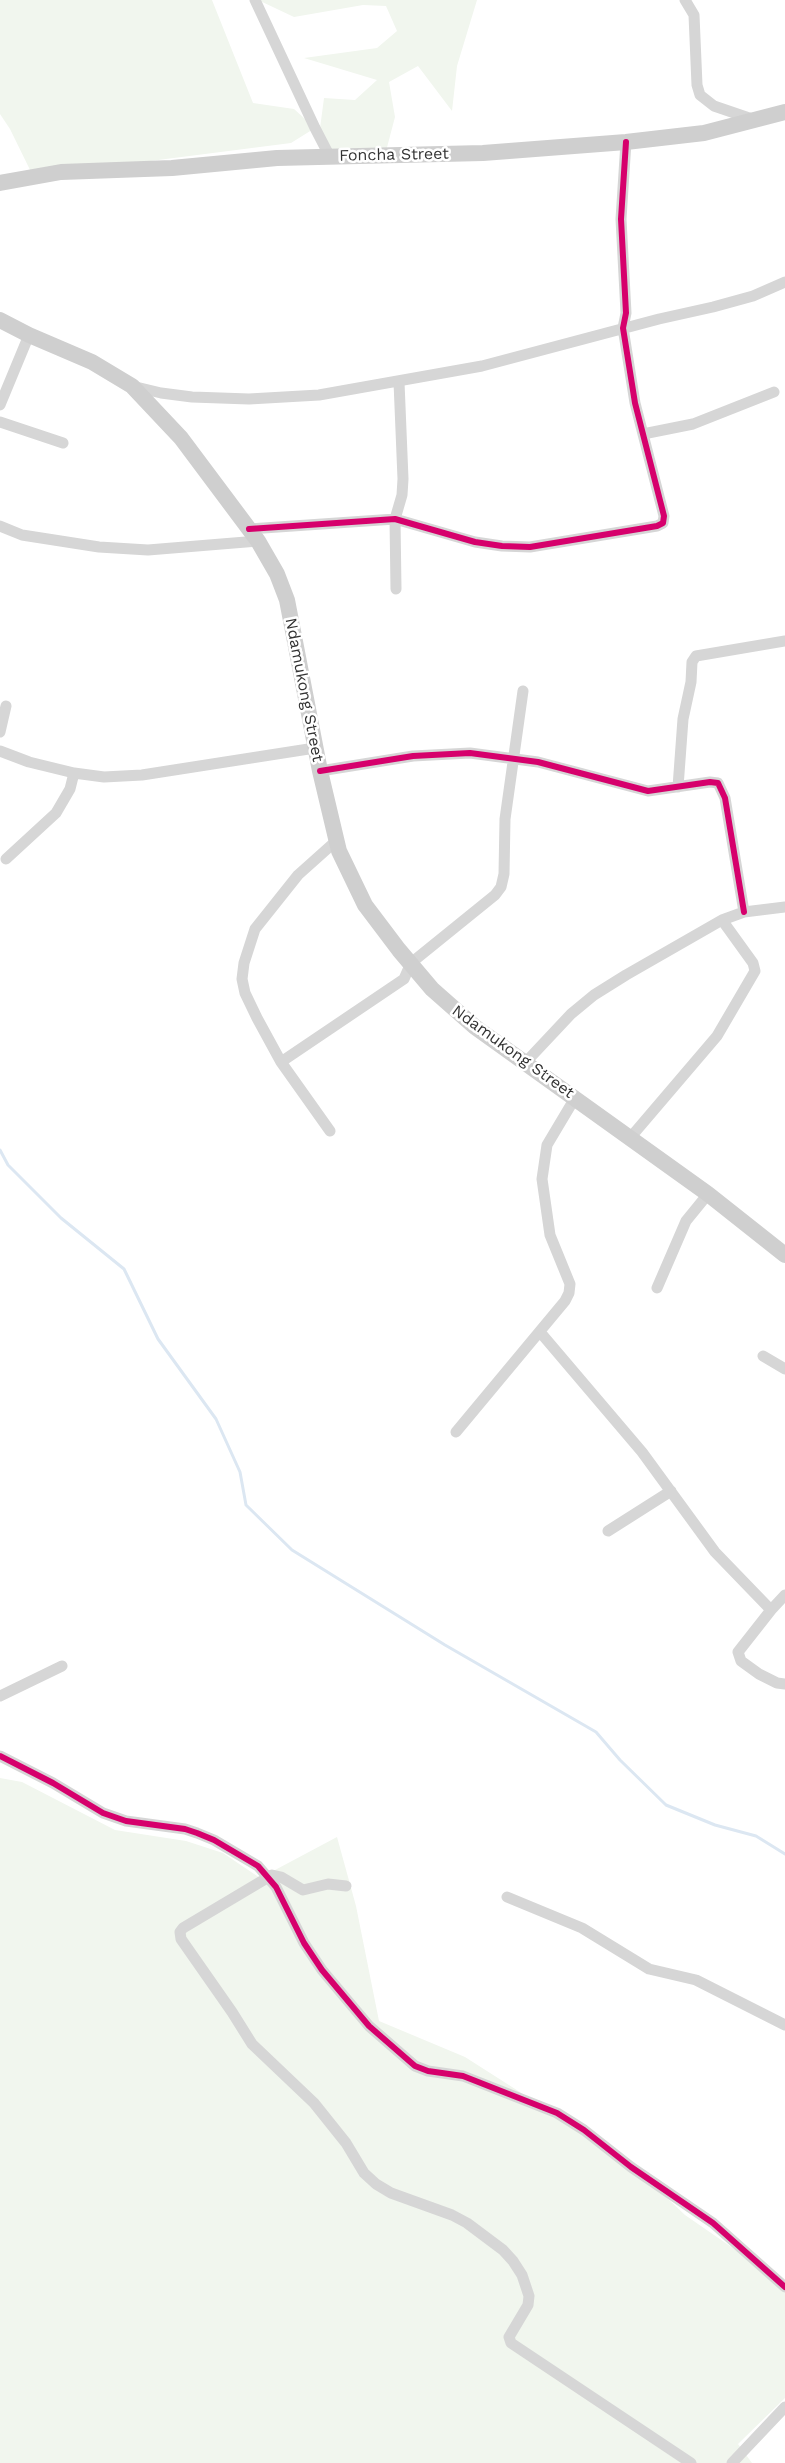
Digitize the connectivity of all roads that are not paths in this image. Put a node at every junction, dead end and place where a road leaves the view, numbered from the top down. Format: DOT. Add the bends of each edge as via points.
graph roads {
  1 [pos="256,0"];
  2 [pos="685,0"];
  3 [pos="784,115"];
  4 [pos="757,121"];
  5 [pos="626,142"];
  6 [pos="330,157"];
  7 [pos="0,183"];
  8 [pos="785,282"];
  9 [pos="0,320"];
  10 [pos="623,328"];
  11 [pos="29,335"];
  12 [pos="399,382"];
  13 [pos="132,386"];
  14 [pos="774,392"];
  15 [pos="0,405"];
  16 [pos="0,422"];
  17 [pos="643,434"];
  18 [pos="62,444"];
  19 [pos="395,519"];
  20 [pos="0,526"];
  21 [pos="254,535"];
  22 [pos="396,589"];
  23 [pos="785,641"];
  24 [pos="523,691"];
  25 [pos="6,706"];
  26 [pos="0,732"];
  27 [pos="315,748"];
  28 [pos="0,751"];
  29 [pos="514,760"];
  30 [pos="320,771"];
  31 [pos="74,773"];
  32 [pos="678,788"];
  33 [pos="336,841"];
  34 [pos="6,859"];
  35 [pos="785,907"];
  36 [pos="744,912"];
  37 [pos="722,920"];
  38 [pos="411,964"];
  39 [pos="281,1062"];
  40 [pos="524,1063"];
  41 [pos="575,1098"];
  42 [pos="330,1131"];
  43 [pos="630,1138"];
  44 [pos="708,1194"];
  45 [pos="785,1256"];
  46 [pos="657,1288"];
  47 [pos="540,1332"];
  48 [pos="763,1356"];
  49 [pos="785,1369"];
  50 [pos="456,1432"];
  51 [pos="671,1491"];
  52 [pos="608,1531"];
  53 [pos="785,1595"];
  54 [pos="771,1610"];
  55 [pos="62,1666"];
  56 [pos="785,1684"];
  57 [pos="0,1696"];
  58 [pos="0,1756"];
  59 [pos="269,1877"];
  60 [pos="346,1886"];
  61 [pos="507,1897"];
  62 [pos="785,2025"];
  63 [pos="785,2287"];
  64 [pos="785,2407"];
  65 [pos="691,2463"];
  66 [pos="732,2463"];
  1 -- 6 [label="street"];
  2 -- 4 [label="street" via="694,15 700,95 714,106"];
  3 -- 4 [label="main road, Foncha Street"];
  4 -- 5 [label="main road, Foncha Street"];
  5 -- 6 [label="main road, Foncha Street" via="483,153"];
  5 -- 10 [label="street" via="621,219 626,313"];
  6 -- 7 [label="main road, Foncha Street" via="61,172"];
  8 -- 10 [label="street" via="753,296"];
  9 -- 11 [label="main road, Ndamukong Street"];
  10 -- 12 [label="street" via="482,366"];
  10 -- 17 [label="street"];
  11 -- 13 [label="main road, Ndamukong Street" via="92,362"];
  11 -- 15 [label="street"];
  12 -- 13 [label="street" via="319,395 249,399 177,395"];
  12 -- 19 [label="street" via="403,479"];
  13 -- 21 [label="main road, Ndamukong Street" via="181,438"];
  14 -- 17 [label="street" via="693,424"];
  16 -- 18 [label="street"];
  17 -- 19 [label="street" via="664,516 663,523 657,526 530,547 475,542"];
  19 -- 21 [label="street"];
  19 -- 22 [label="street"];
  20 -- 21 [label="street" via="22,535 99,548 148,550"];
  21 -- 27 [label="main road, Ndamukong Street" via="277,574 287,600"];
  23 -- 32 [label="street" via="696,656 692,662 681,738"];
  24 -- 29 [label="street"];
  25 -- 26 [label="street"];
  27 -- 30 [label="main road, Ndamukong Street"];
  27 -- 31 [label="street" via="142,775 104,777"];
  28 -- 31 [label="street"];
  29 -- 30 [label="street" via="447,753"];
  29 -- 32 [label="street" via="538,762 648,791"];
  29 -- 38 [label="street" via="505,819 501,886 495,895"];
  30 -- 33 [label="main road, Ndamukong Street"];
  31 -- 34 [label="street" via="70,789 56,813"];
  32 -- 36 [label="street" via="710,782 718,783 723,789"];
  33 -- 38 [label="main road, Ndamukong Street" via="365,905"];
  33 -- 39 [label="street" via="304,869 263,916 254,929 244,963 242,980 245,993"];
  35 -- 36 [label="street"];
  36 -- 37 [label="street"];
  37 -- 40 [label="street" via="594,995"];
  37 -- 43 [label="street" via="752,963 754,971 717,1036"];
  38 -- 39 [label="street" via="404,979"];
  38 -- 40 [label="main road, Ndamukong Street" via="450,1007"];
  39 -- 42 [label="street"];
  40 -- 41 [label="main road, Ndamukong Street"];
  41 -- 43 [label="main road, Ndamukong Street"];
  41 -- 47 [label="street" via="547,1145 542,1179 550,1235 570,1284 570,1293"];
  43 -- 44 [label="main road, Ndamukong Street"];
  44 -- 45 [label="main road, Ndamukong Street"];
  44 -- 46 [label="street" via="686,1221"];
  47 -- 50 [label="street"];
  47 -- 51 [label="street" via="630,1436"];
  48 -- 49 [label="street"];
  51 -- 52 [label="street"];
  51 -- 54 [label="street" via="728,1567"];
  53 -- 54 [label="street"];
  54 -- 56 [label="street" via="738,1652 741,1661 759,1674"];
  55 -- 57 [label="street"];
  58 -- 59 [label="street" via="113,1817 185,1829 214,1840 258,1866"];
  59 -- 60 [label="street" via="276,1875 303,1890 328,1884"];
  59 -- 63 [label="street" via="322,1970 369,2026 416,2066 463,2076 557,2113 713,2223"];
  59 -- 65 [label="street" via="180,1932 184,1944 252,2044 314,2103 364,2173 376,2184 467,2223 513,2261 529,2296 528,2305 509,2337 511,2343"];
  61 -- 62 [label="street" via="582,1928 643,1966 696,1980"];
  64 -- 66 [label="street"];
}
